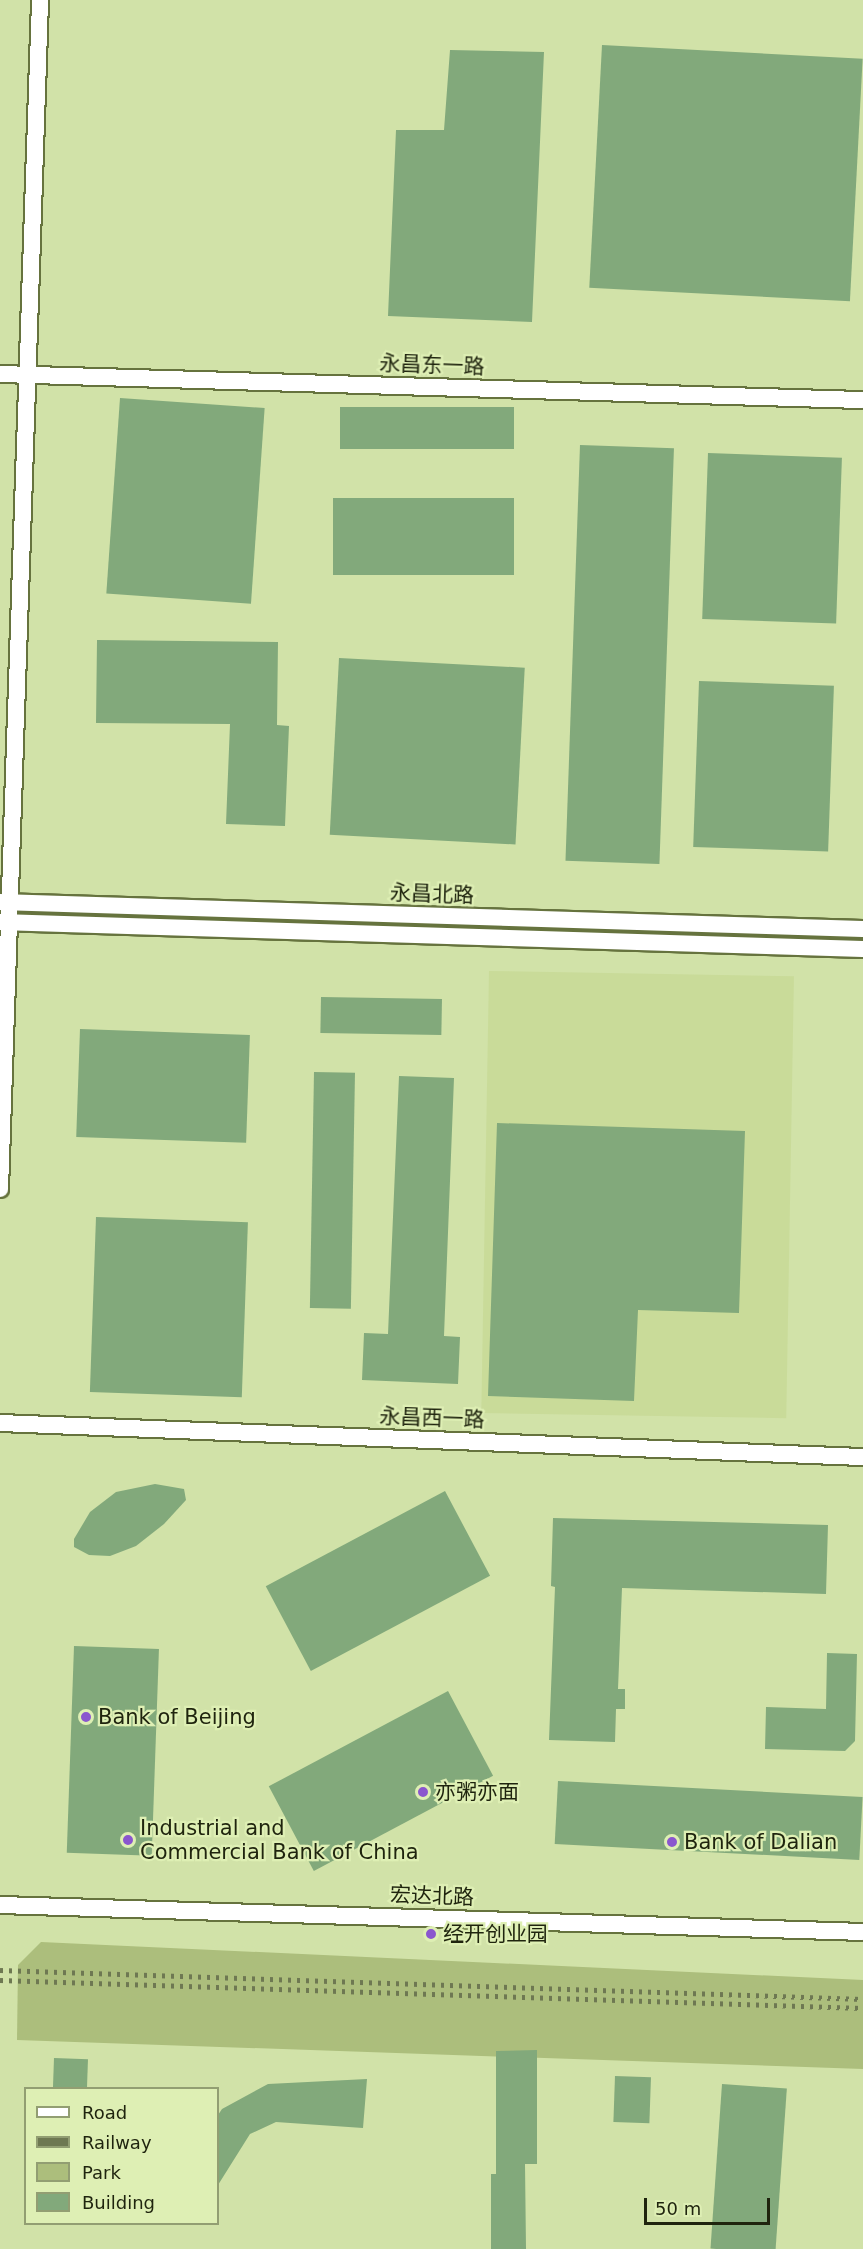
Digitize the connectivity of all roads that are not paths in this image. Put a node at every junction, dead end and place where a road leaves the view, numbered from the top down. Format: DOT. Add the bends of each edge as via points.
graph roads {
  1 [pos="40,0"];
  2 [pos="0,374"];
  3 [pos="27,376"];
  4 [pos="863,400"];
  5 [pos="5,902"];
  6 [pos="4,922"];
  7 [pos="863,929"];
  8 [pos="863,949"];
  9 [pos="0,1190"];
  10 [pos="0,1423"];
  11 [pos="863,1457"];
  12 [pos="0,1905"];
  13 [pos="863,1932"];
  1 -- 3 [label="street"];
  2 -- 3 [label="street, 永昌东一路"];
  3 -- 4 [label="street, 永昌东一路"];
  3 -- 5 [label="street"];
  5 -- 6 [label="street"];
  5 -- 7 [label="street, 永昌北路"];
  6 -- 8 [label="street, 永昌北路"];
  6 -- 9 [label="street"];
  10 -- 11 [label="street, 永昌西一路"];
  12 -- 13 [label="street, 宏达北路"];
}
